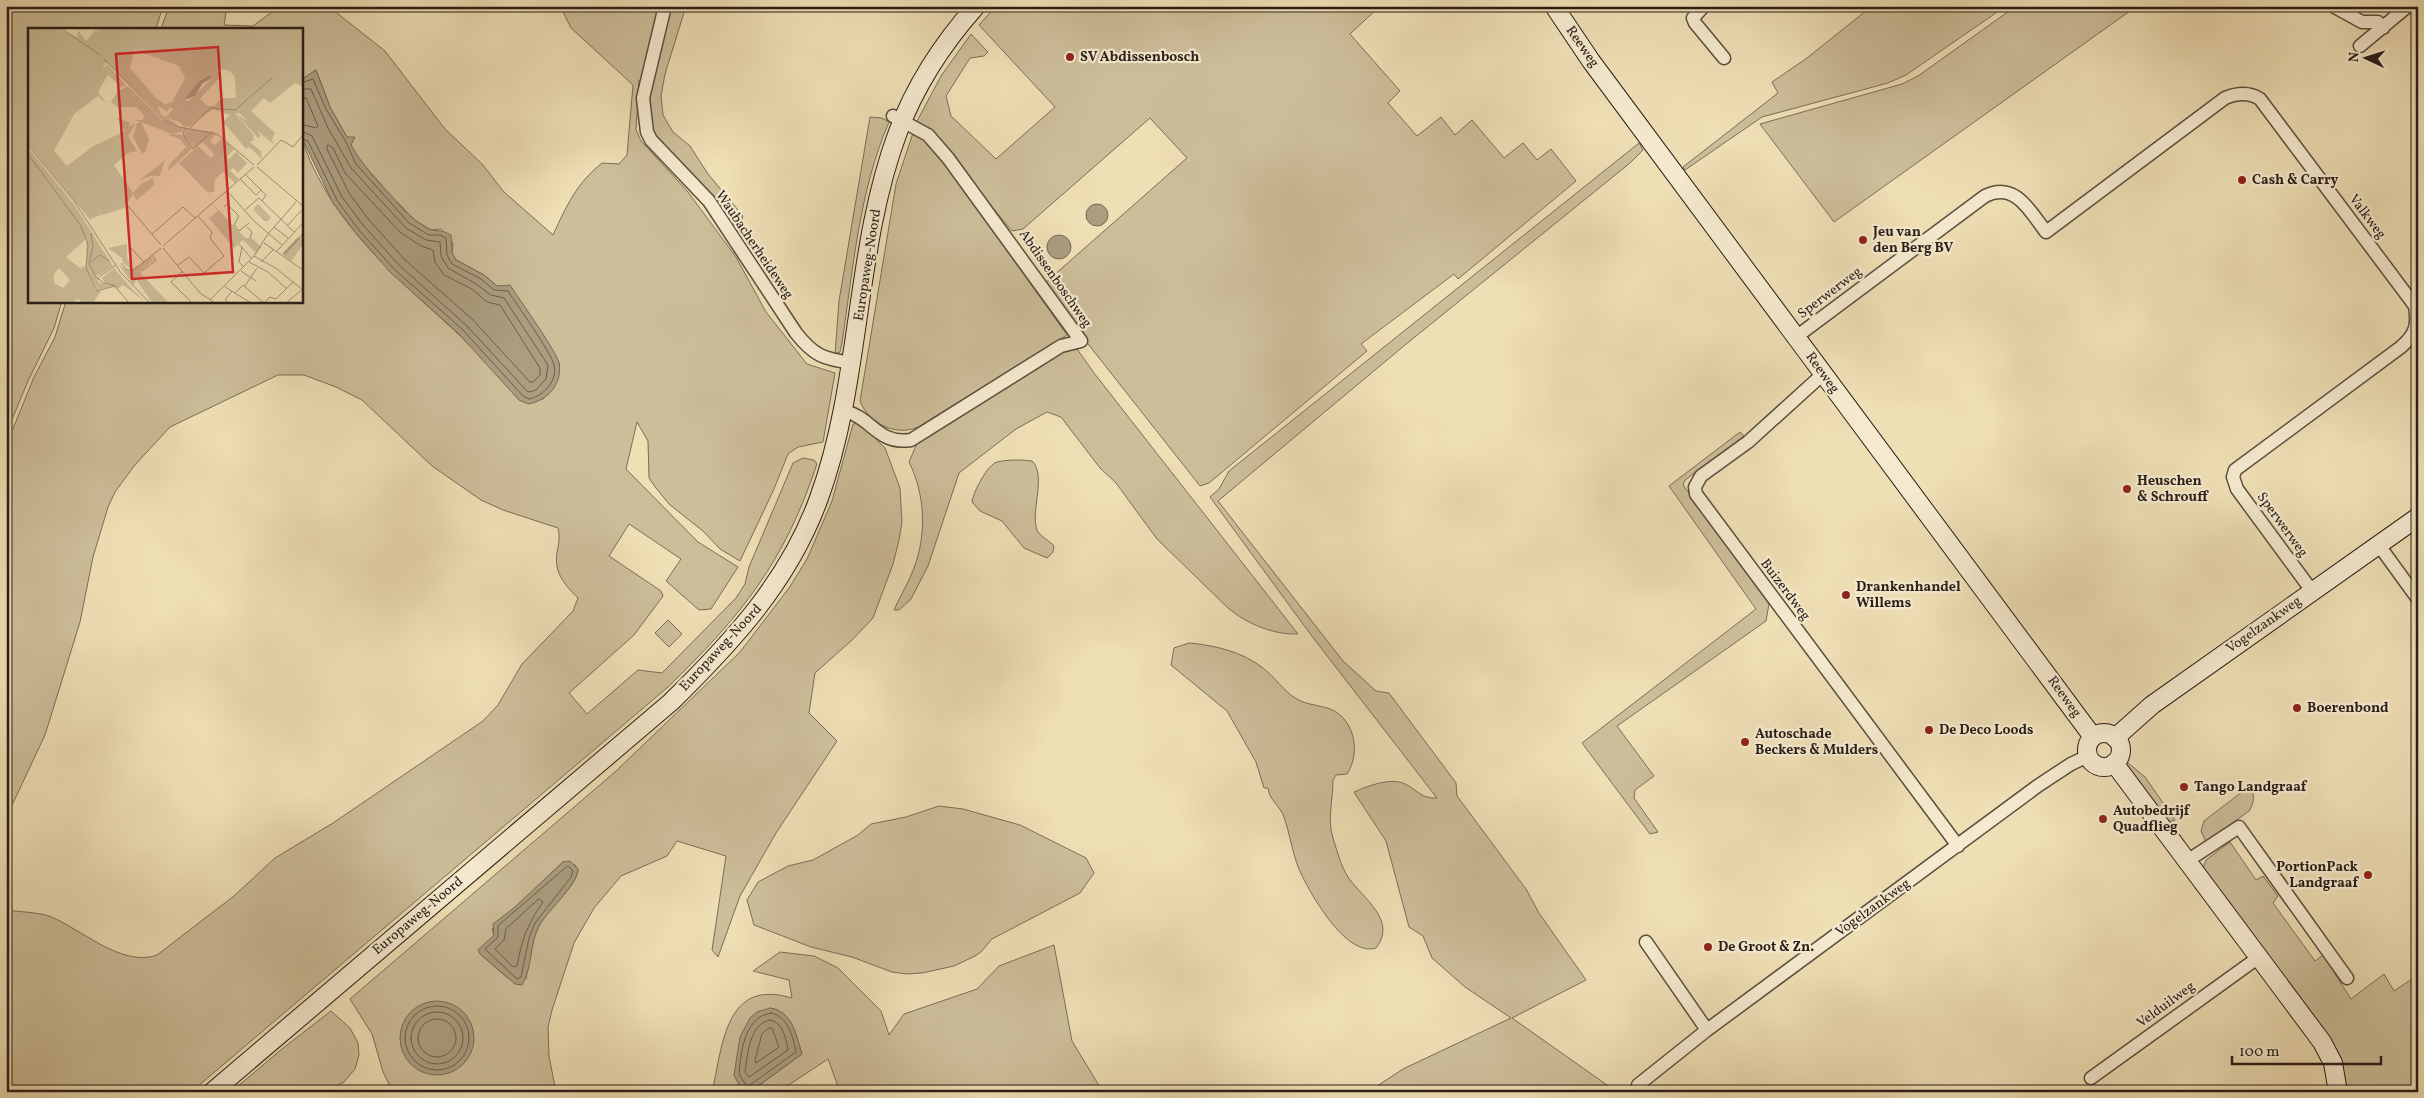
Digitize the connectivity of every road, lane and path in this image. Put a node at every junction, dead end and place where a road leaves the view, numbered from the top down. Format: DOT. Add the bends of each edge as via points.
graph roads {
  1 [pos="664,6"];
  2 [pos="976,6"];
  3 [pos="1554,6"];
  4 [pos="1704,6"];
  5 [pos="2333,6"];
  6 [pos="2408,6"];
  7 [pos="2383,28"];
  8 [pos="2360,46"];
  9 [pos="1724,58"];
  10 [pos="898,118"];
  11 [pos="2046,232"];
  12 [pos="1796,337"];
  13 [pos="852,364"];
  14 [pos="1823,374"];
  15 [pos="844,411"];
  16 [pos="2234,474"];
  17 [pos="2418,517"];
  18 [pos="2378,544"];
  19 [pos="2312,591"];
  20 [pos="2418,599"];
  21 [pos="2093,737"];
  22 [pos="2115,738"];
  23 [pos="2088,756"];
  24 [pos="2114,763"];
  25 [pos="1958,846"];
  26 [pos="2187,861"];
  27 [pos="1646,942"];
  28 [pos="2259,957"];
  29 [pos="2347,978"];
  30 [pos="1708,1030"];
  31 [pos="2091,1078"];
  32 [pos="1638,1085"];
  33 [pos="212,1092"];
  34 [pos="2338,1092"];
  1 -- 13 [label="street, Waubacherheideweg" via="643,98 644,123 651,140 709,202 809,350 831,360"];
  2 -- 10 [label="street, Europaweg-Noord"];
  3 -- 12 [label="street, Reeweg" via="1596,68"];
  4 -- 9 [label="street" via="1695,14 1695,22"];
  5 -- 7 [label="street" via="2362,22 2378,22"];
  6 -- 7 [label="street"];
  7 -- 8 [label="street"];
  10 -- 13 [label="street, Europaweg-Noord" via="874,222"];
  10 -- 15 [label="street, Abdissenboschweg" via="928,135 948,158 1081,341 1061,346 911,440 898,442 885,438 854,413"];
  11 -- 12 [label="street, Sperwerweg" via="2016,195 1994,192"];
  11 -- 16 [label="street, Valkweg" via="2225,98 2240,94 2260,99 2415,306 2417,326 2411,338 2237,467"];
  12 -- 14 [label="street, Reeweg"];
  13 -- 15 [label="street, Europaweg-Noord"];
  14 -- 21 [label="street, Reeweg"];
  14 -- 25 [label="street, Buizerdweg" via="1748,442 1702,476 1695,487 1696,494"];
  15 -- 33 [label="street, Europaweg-Noord" via="826,477 798,548 764,601 719,655 671,702"];
  16 -- 19 [label="street, Sperwerweg" via="2237,489"];
  17 -- 18 [label="street, Vogelzankweg"];
  18 -- 19 [label="street, Vogelzankweg"];
  18 -- 20 [label="street"];
  19 -- 22 [label="street, Vogelzankweg" via="2152,705"];
  21 -- 22 [label="street" via="2102,734"];
  21 -- 23 [label="street" via="2088,744"];
  22 -- 24 [label="street" via="2120,754"];
  23 -- 24 [label="street" via="2099,767"];
  23 -- 25 [label="street, Vogelzankweg" via="2052,776"];
  24 -- 26 [label="street"];
  25 -- 30 [label="street, Vogelzankweg"];
  26 -- 28 [label="street"];
  26 -- 29 [label="street" via="2239,827"];
  27 -- 30 [label="street"];
  28 -- 31 [label="street, Velduilweg"];
  28 -- 34 [label="street" via="2326,1049 2336,1072"];
  30 -- 32 [label="street, Vogelzankweg"];
}
